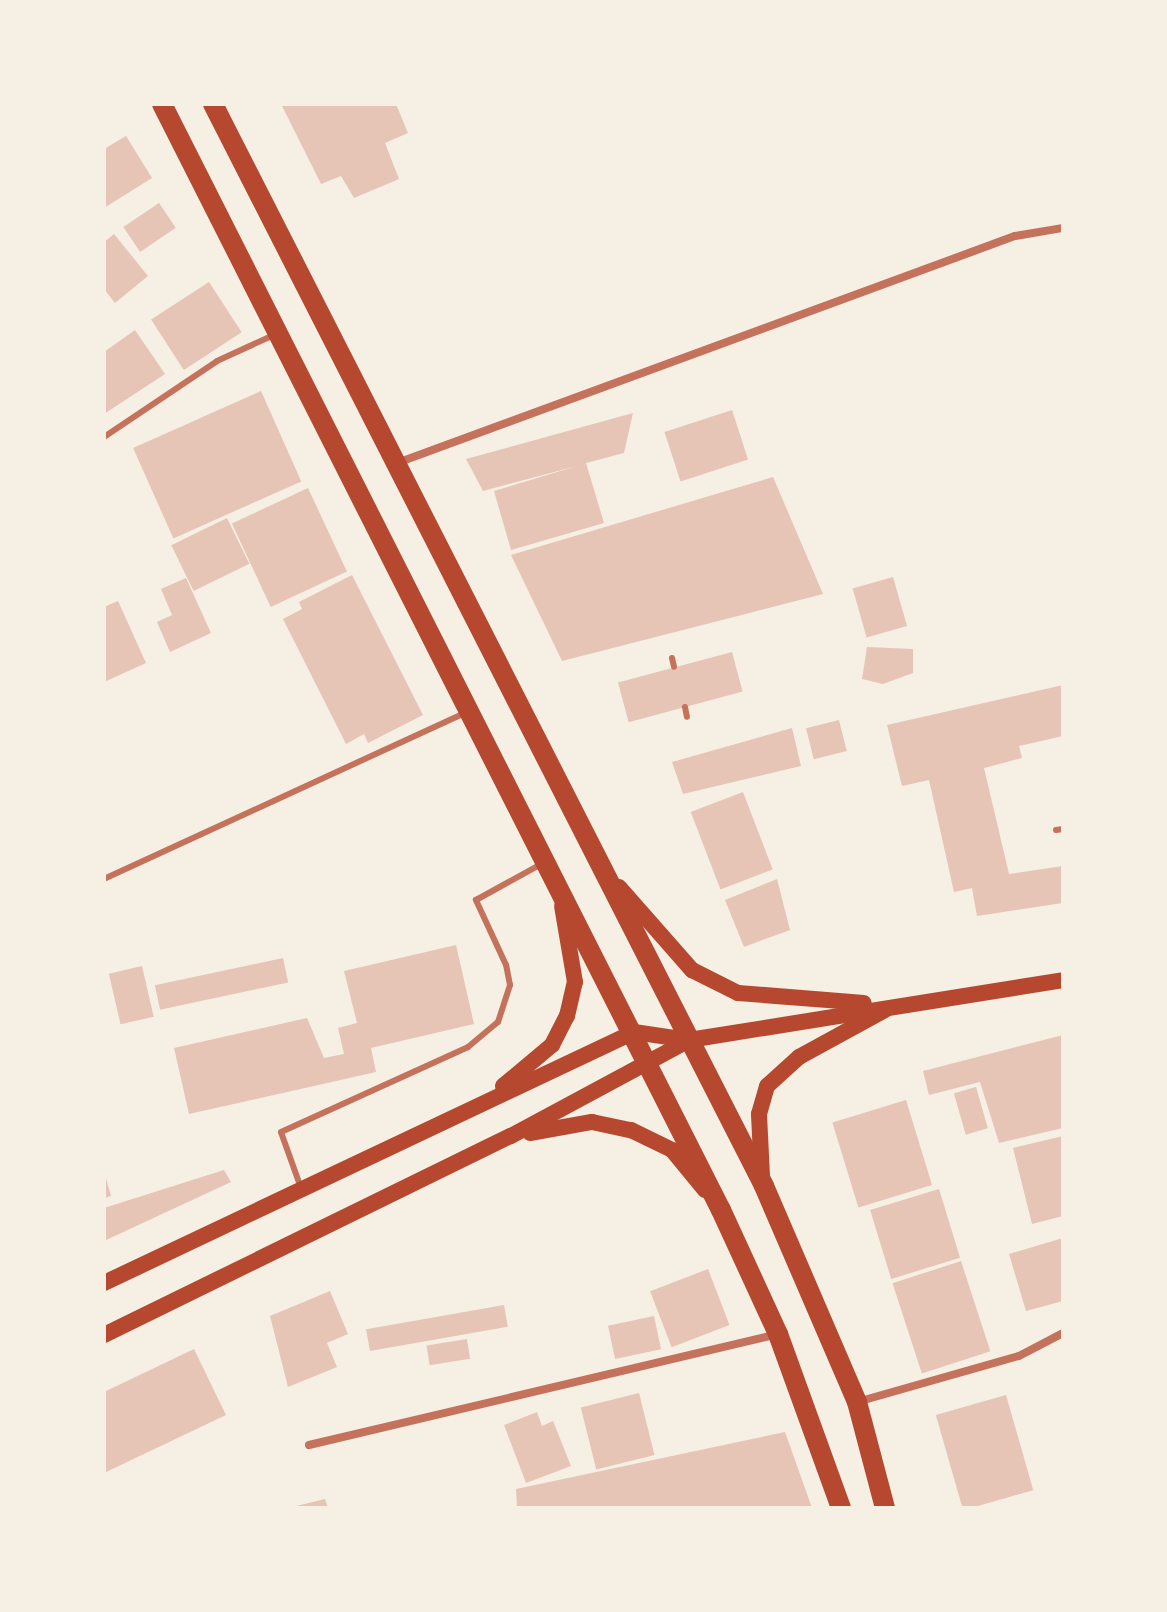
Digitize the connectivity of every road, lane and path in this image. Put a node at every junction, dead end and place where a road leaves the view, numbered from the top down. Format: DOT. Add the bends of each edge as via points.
graph roads {
  1 [pos="162,104"];
  2 [pos="213,104"];
  3 [pos="1062,229"];
  4 [pos="276,334"];
  5 [pos="104,437"];
  6 [pos="397,463"];
  7 [pos="672,658"];
  8 [pos="674,667"];
  9 [pos="685,707"];
  10 [pos="468,712"];
  11 [pos="687,717"];
  12 [pos="595,856"];
  13 [pos="545,862"];
  14 [pos="106,878"];
  15 [pos="556,882"];
  16 [pos="1063,980"];
  17 [pos="897,1004"];
  18 [pos="634,1032"];
  19 [pos="689,1040"];
  20 [pos="650,1067"];
  21 [pos="487,1100"];
  22 [pos="511,1136"];
  23 [pos="764,1186"];
  24 [pos="301,1188"];
  25 [pos="721,1210"];
  26 [pos="104,1283"];
  27 [pos="1063,1333"];
  28 [pos="778,1334"];
  29 [pos="104,1335"];
  30 [pos="857,1402"];
  31 [pos="309,1445"];
  32 [pos="841,1508"];
  33 [pos="885,1508"];
  1 -- 4 [label="main road"];
  2 -- 6 [label="main road"];
  3 -- 6 [label="street" via="1015,236"];
  4 -- 5 [label="lane" via="217,361"];
  4 -- 10 [label="main road"];
  6 -- 12 [label="main road"];
  7 -- 8 [label="lane"];
  9 -- 11 [label="lane"];
  10 -- 13 [label="main road"];
  10 -- 14 [label="lane"];
  12 -- 17 [label="main road" via="658,939 692,970 738,993"];
  12 -- 19 [label="main road"];
  13 -- 15 [label="main road"];
  13 -- 24 [label="lane" via="476,900 510,985 498,1022 468,1047 281,1132"];
  15 -- 18 [label="main road"];
  15 -- 21 [label="main road" via="575,982 567,1016 552,1045"];
  16 -- 17 [label="main road"];
  17 -- 19 [label="main road"];
  17 -- 23 [label="main road" via="799,1057 767,1086 759,1114"];
  18 -- 19 [label="main road"];
  18 -- 20 [label="main road"];
  18 -- 21 [label="main road"];
  19 -- 20 [label="main road"];
  19 -- 23 [label="main road"];
  20 -- 22 [label="main road"];
  20 -- 25 [label="main road"];
  21 -- 24 [label="main road"];
  22 -- 25 [label="main road" via="592,1122 631,1130 672,1150"];
  22 -- 29 [label="main road"];
  23 -- 30 [label="main road"];
  24 -- 26 [label="main road"];
  25 -- 28 [label="main road"];
  27 -- 30 [label="street" via="1019,1356"];
  28 -- 31 [label="street"];
  28 -- 32 [label="main road"];
  30 -- 33 [label="main road"];
}
